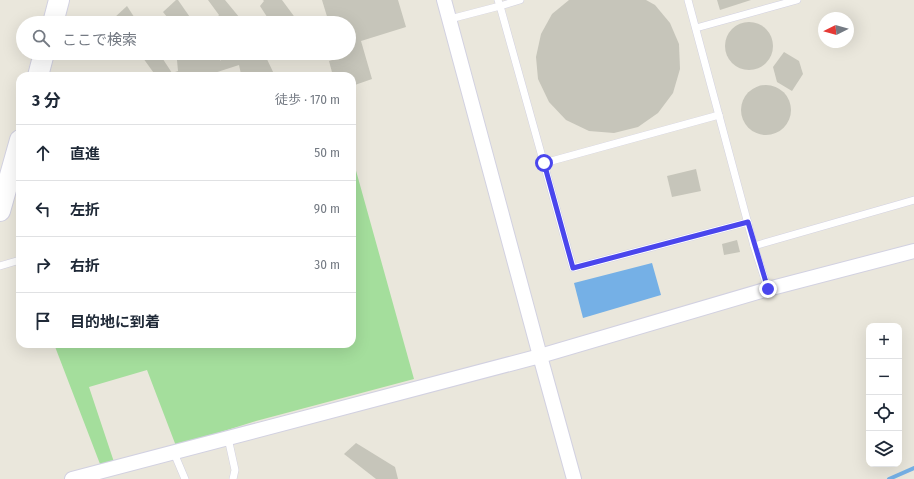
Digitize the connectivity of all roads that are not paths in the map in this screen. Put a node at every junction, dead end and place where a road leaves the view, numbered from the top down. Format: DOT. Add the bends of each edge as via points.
graph roads {
  1 [pos="60,0"];
  2 [pos="444,0"];
  3 [pos="520,0"];
  4 [pos="688,0"];
  5 [pos="797,0"];
  6 [pos="499,3"];
  7 [pos="55,16"];
  8 [pos="450,19"];
  9 [pos="696,28"];
  10 [pos="42,60"];
  11 [pos="39,72"];
  12 [pos="719,114"];
  13 [pos="16,154"];
  14 [pos="544,163"];
  15 [pos="914,200"];
  16 [pos="0,211"];
  17 [pos="748,222"];
  18 [pos="754,246"];
  19 [pos="914,251"];
  20 [pos="16,261"];
  21 [pos="0,266"];
  22 [pos="768,289"];
  23 [pos="540,356"];
  24 [pos="228,438"];
  25 [pos="174,453"];
  26 [pos="72,479"];
  27 [pos="185,479"];
  28 [pos="233,479"];
  29 [pos="574,479"];
  1 -- 7 [label="main road"];
  2 -- 8 [label="street"];
  3 -- 6 [label="lane"];
  4 -- 9 [label="lane"];
  5 -- 9 [label="lane"];
  6 -- 8 [label="lane"];
  6 -- 14 [label="lane"];
  8 -- 23 [label="street"];
  9 -- 12 [label="lane"];
  10 -- 11 [label="main road"];
  12 -- 14 [label="lane"];
  12 -- 17 [label="lane"];
  13 -- 16 [label="main road"];
  14 -- 17 [label="lane" via="573,268"];
  15 -- 18 [label="lane"];
  17 -- 18 [label="lane"];
  18 -- 22 [label="lane"];
  19 -- 22 [label="street"];
  20 -- 21 [label="lane"];
  22 -- 23 [label="street"];
  23 -- 24 [label="street"];
  23 -- 29 [label="street"];
  24 -- 25 [label="street"];
  24 -- 28 [label="lane" via="235,470"];
  25 -- 26 [label="street"];
  25 -- 27 [label="lane"];
}
